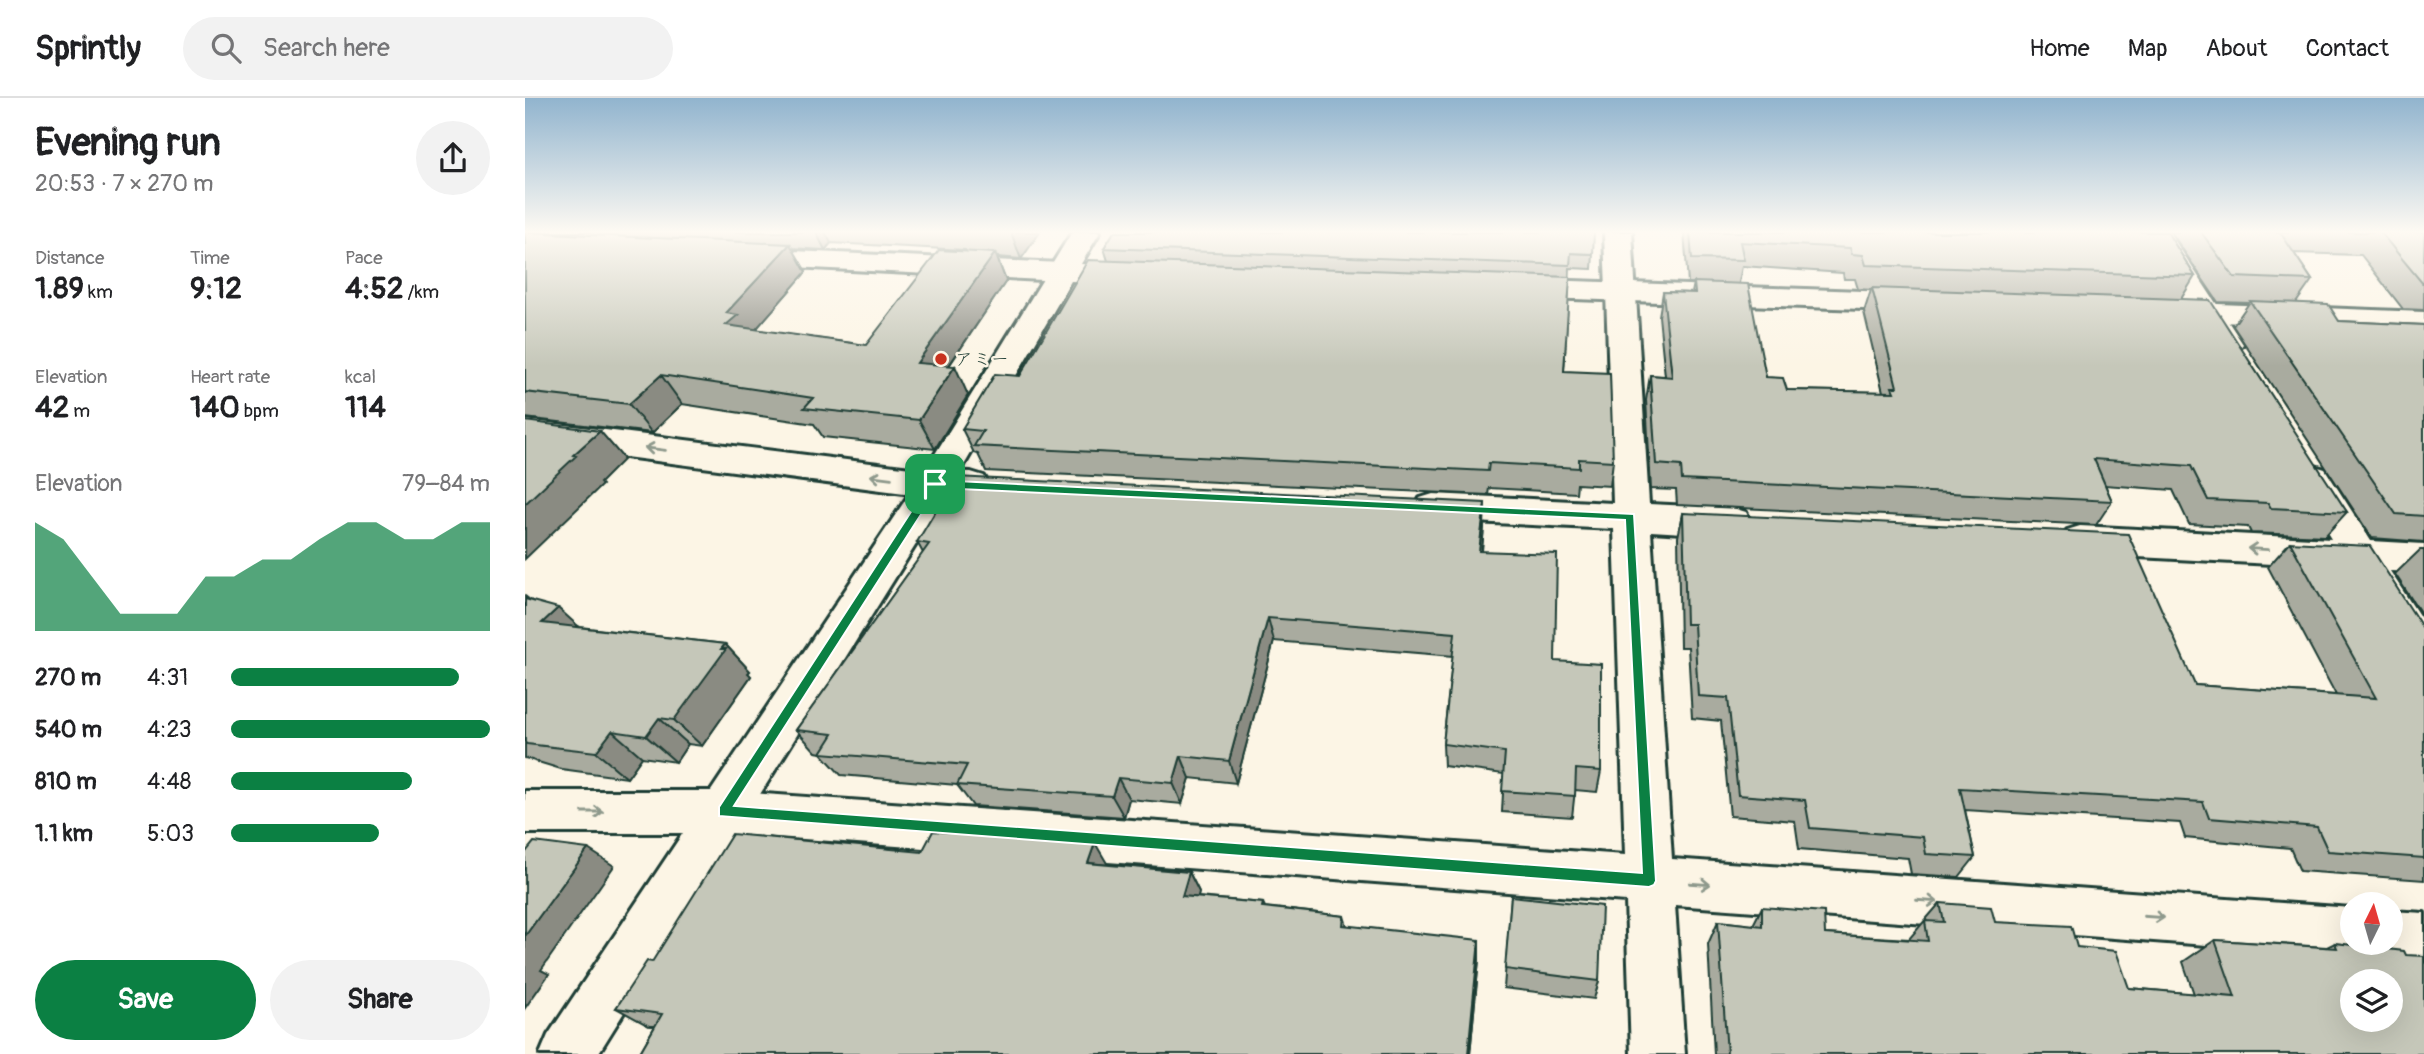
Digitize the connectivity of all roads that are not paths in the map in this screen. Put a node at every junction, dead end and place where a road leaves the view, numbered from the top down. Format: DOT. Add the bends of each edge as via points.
graph roads {
  1 [pos="1059,277"];
  2 [pos="1621,277"];
  3 [pos="2183,277"];
  4 [pos="1485,287"];
  5 [pos="1622,292"];
  6 [pos="1942,303"];
  7 [pos="2137,310"];
  8 [pos="2206,312"];
  9 [pos="2424,321"];
  10 [pos="2243,370"];
  11 [pos="525,432"];
  12 [pos="2294,451"];
  13 [pos="935,484"];
  14 [pos="1000,487"];
  15 [pos="1397,505"];
  16 [pos="1630,516"];
  17 [pos="1768,524"];
  18 [pos="2044,538"];
  19 [pos="2361,555"];
  20 [pos="2424,558"];
  21 [pos="2424,657"];
  22 [pos="525,812"];
  23 [pos="723,812"];
  24 [pos="1649,881"];
  25 [pos="2340,931"];
  26 [pos="2403,936"];
  27 [pos="2424,937"];
  28 [pos="567,1054"];
  29 [pos="1658,1054"];
  1 -- 13 [label="street"];
  2 -- 5 [label="street"];
  3 -- 8 [label="street"];
  4 -- 5 [label="street"];
  5 -- 6 [label="street"];
  5 -- 16 [label="street"];
  7 -- 8 [label="street"];
  8 -- 9 [label="street"];
  8 -- 10 [label="street"];
  13 -- 11 [label="street, one-way"];
  12 -- 19 [label="street"];
  13 -- 14 [label="street"];
  13 -- 23 [label="street"];
  15 -- 16 [label="street"];
  16 -- 17 [label="street"];
  16 -- 24 [label="street"];
  19 -- 18 [label="street, one-way"];
  19 -- 20 [label="street"];
  19 -- 21 [label="street"];
  22 -- 23 [label="street, one-way"];
  23 -- 24 [label="street"];
  23 -- 28 [label="street"];
  24 -- 25 [label="street, one-way"];
  24 -- 29 [label="street"];
  26 -- 27 [label="street"];
}
